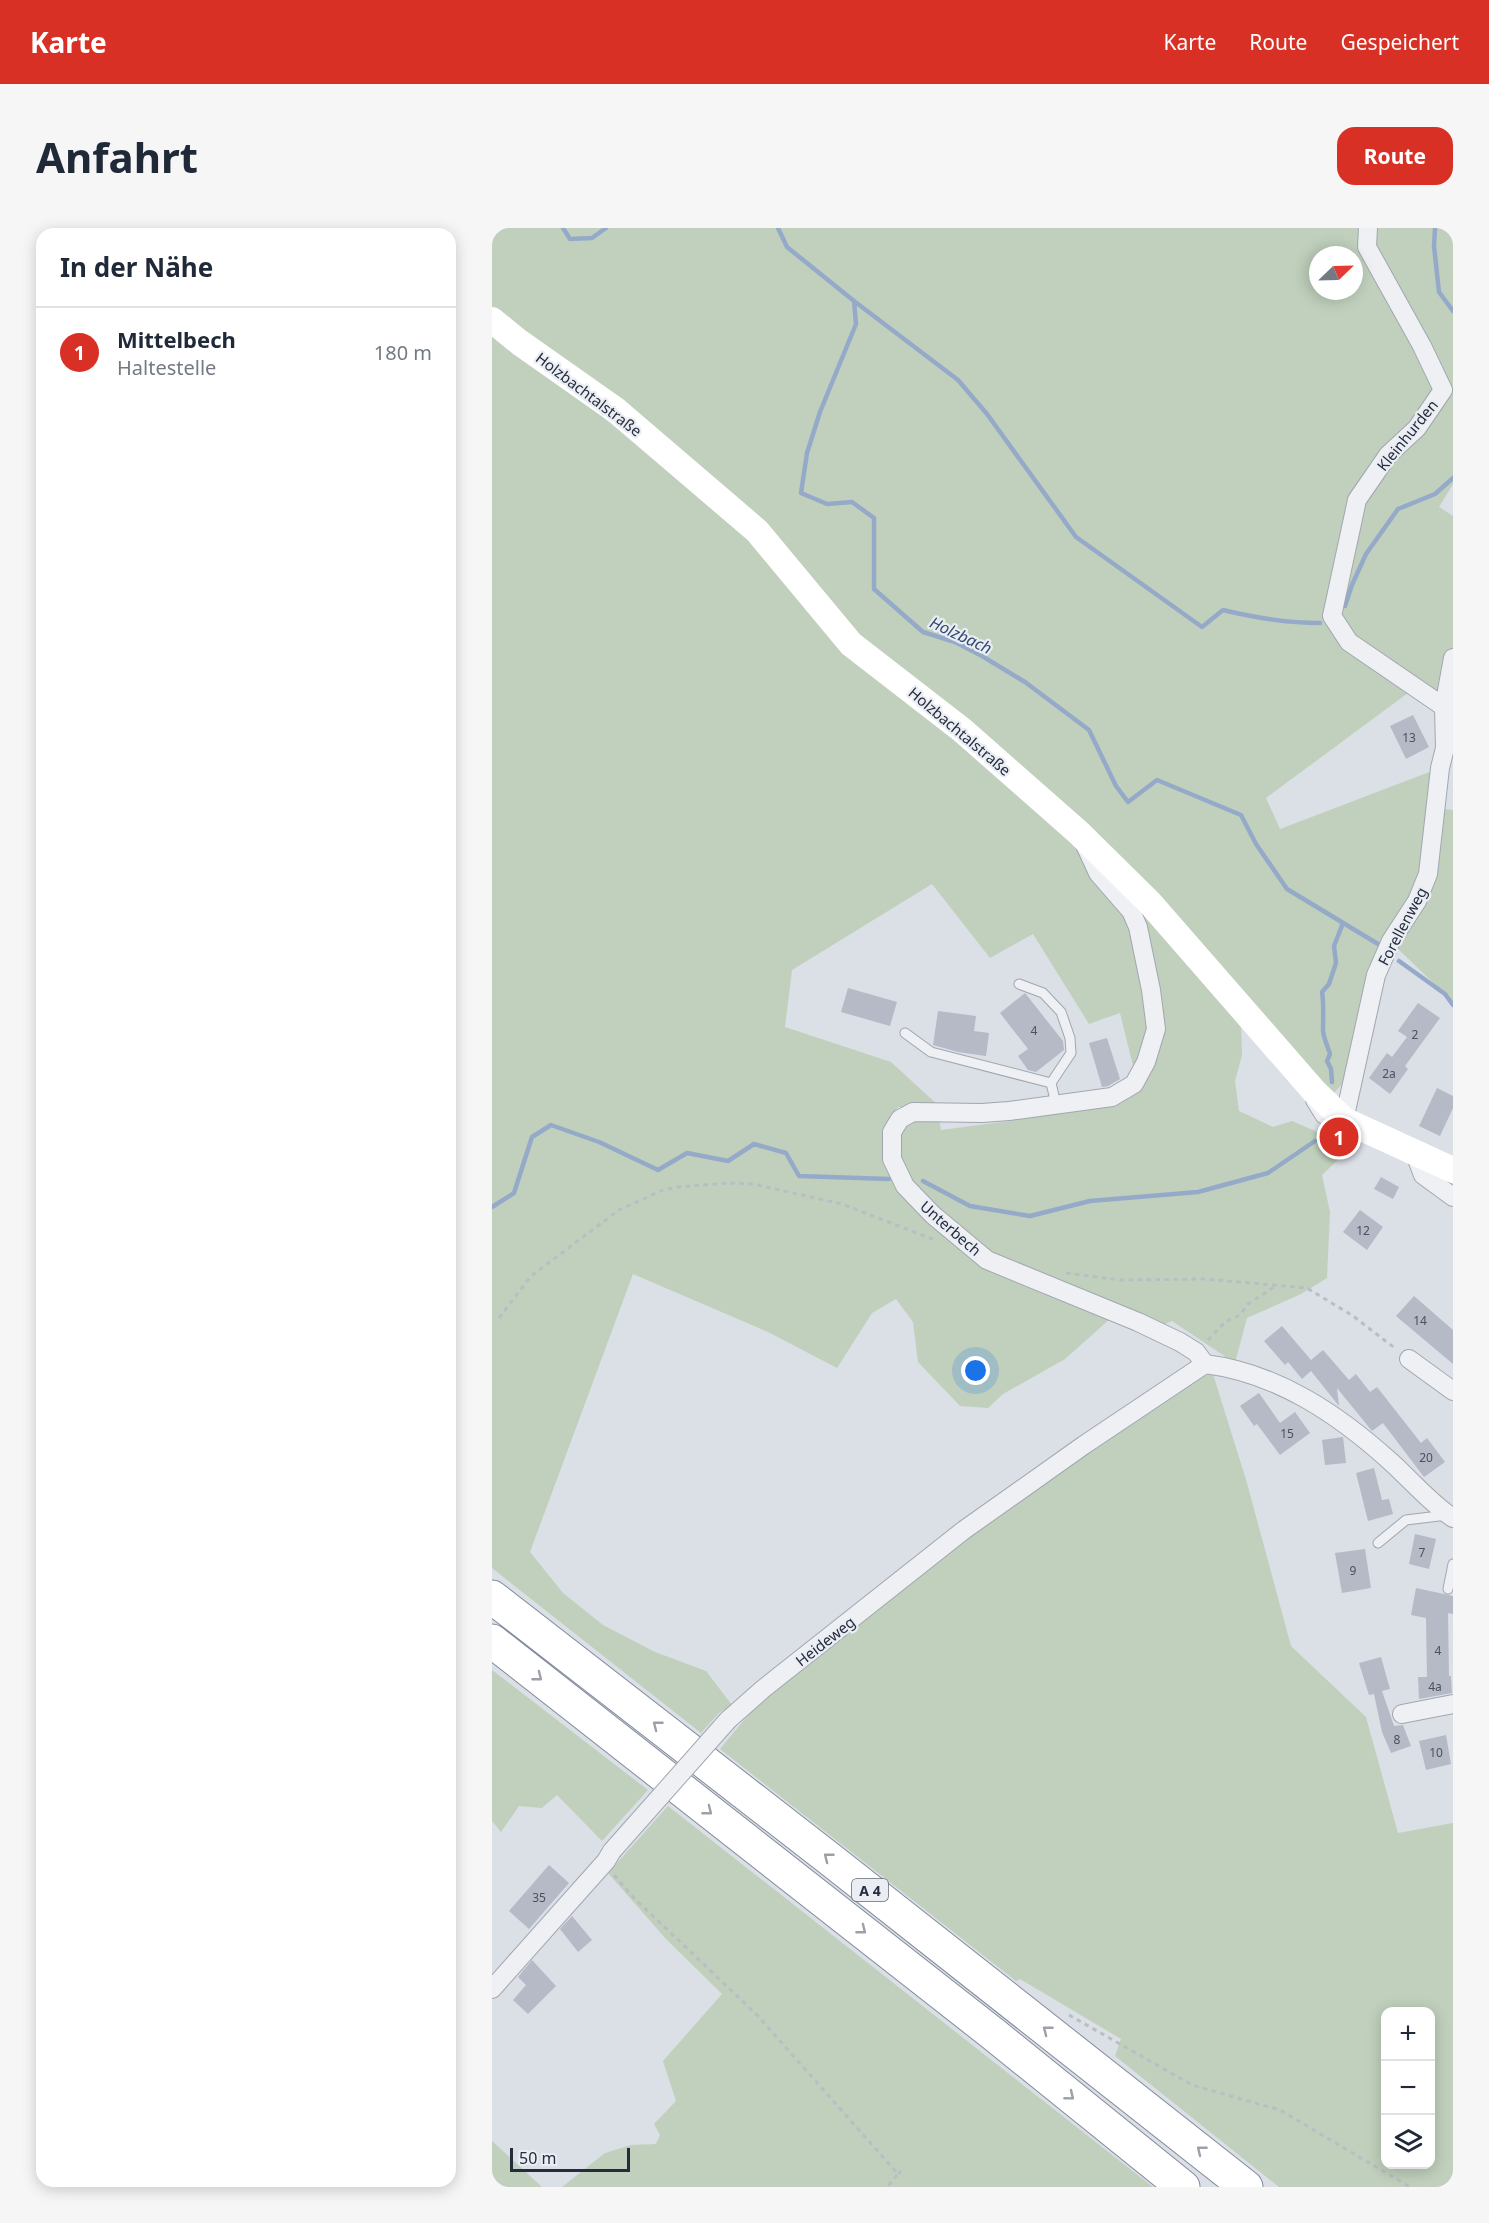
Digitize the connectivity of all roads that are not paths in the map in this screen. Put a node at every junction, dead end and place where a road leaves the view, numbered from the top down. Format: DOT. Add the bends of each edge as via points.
graph roads {
  1 [pos="1368,228"];
  2 [pos="492,320"];
  3 [pos="1453,658"];
  4 [pos="1444,707"];
  5 [pos="1079,833"];
  6 [pos="1019,984"];
  7 [pos="905,1033"];
  8 [pos="1051,1083"];
  9 [pos="1056,1104"];
  10 [pos="1344,1120"];
  11 [pos="1416,1154"];
  12 [pos="1453,1170"];
  13 [pos="1453,1197"];
  14 [pos="1409,1359"];
  15 [pos="1206,1360"];
  16 [pos="1453,1391"];
  17 [pos="1451,1516"];
  18 [pos="1378,1544"];
  19 [pos="1453,1564"];
  20 [pos="1448,1590"];
  21 [pos="492,1597"];
  22 [pos="492,1641"];
  23 [pos="1453,1704"];
  24 [pos="1402,1714"];
  25 [pos="492,1989"];
  26 [pos="1183,2187"];
  27 [pos="1246,2187"];
  1 -- 4 [label="street, Kleinhurden" via="1367,247 1443,390 1417,428 1388,455 1358,500 1332,616 1349,642"];
  2 -- 5 [label="street, Holzbachtalstraße" via="617,411 757,531 851,644 962,729"];
  3 -- 4 [label="street, Forellenweg"];
  4 -- 10 [label="street, Forellenweg" via="1445,747 1428,874 1376,975"];
  5 -- 9 [label="street, Unterbech" via="1098,873 1131,911 1138,927 1156,1029 1134,1084 1112,1097"];
  5 -- 10 [label="street, Holzbachtalstraße" via="1150,903 1314,1091"];
  6 -- 8 [label="lane" via="1043,993 1061,1012 1070,1038 1071,1053"];
  7 -- 8 [label="lane" via="931,1052"];
  8 -- 9 [label="lane"];
  9 -- 15 [label="street, Unterbech" via="982,1113 913,1112 900,1119 892,1132 892,1159 904,1185 987,1260 1138,1322 1180,1342"];
  10 -- 11 [label="street, Holzbachtalstraße"];
  11 -- 12 [label="street, Holzbachtalstraße"];
  11 -- 13 [label="street" via="1423,1175"];
  14 -- 16 [label="street"];
  15 -- 17 [label="street, Unterbech" via="1266,1378 1315,1403 1381,1453"];
  15 -- 25 [label="street, Heideweg, bridge" via="964,1530 763,1689 728,1720"];
  17 -- 18 [label="lane" via="1406,1520"];
  19 -- 20 [label="lane"];
  27 -- 21 [label="highway, A 4, one-way"];
  22 -- 26 [label="highway, A 4, one-way" via="992,2032"];
  23 -- 24 [label="street"];
}
